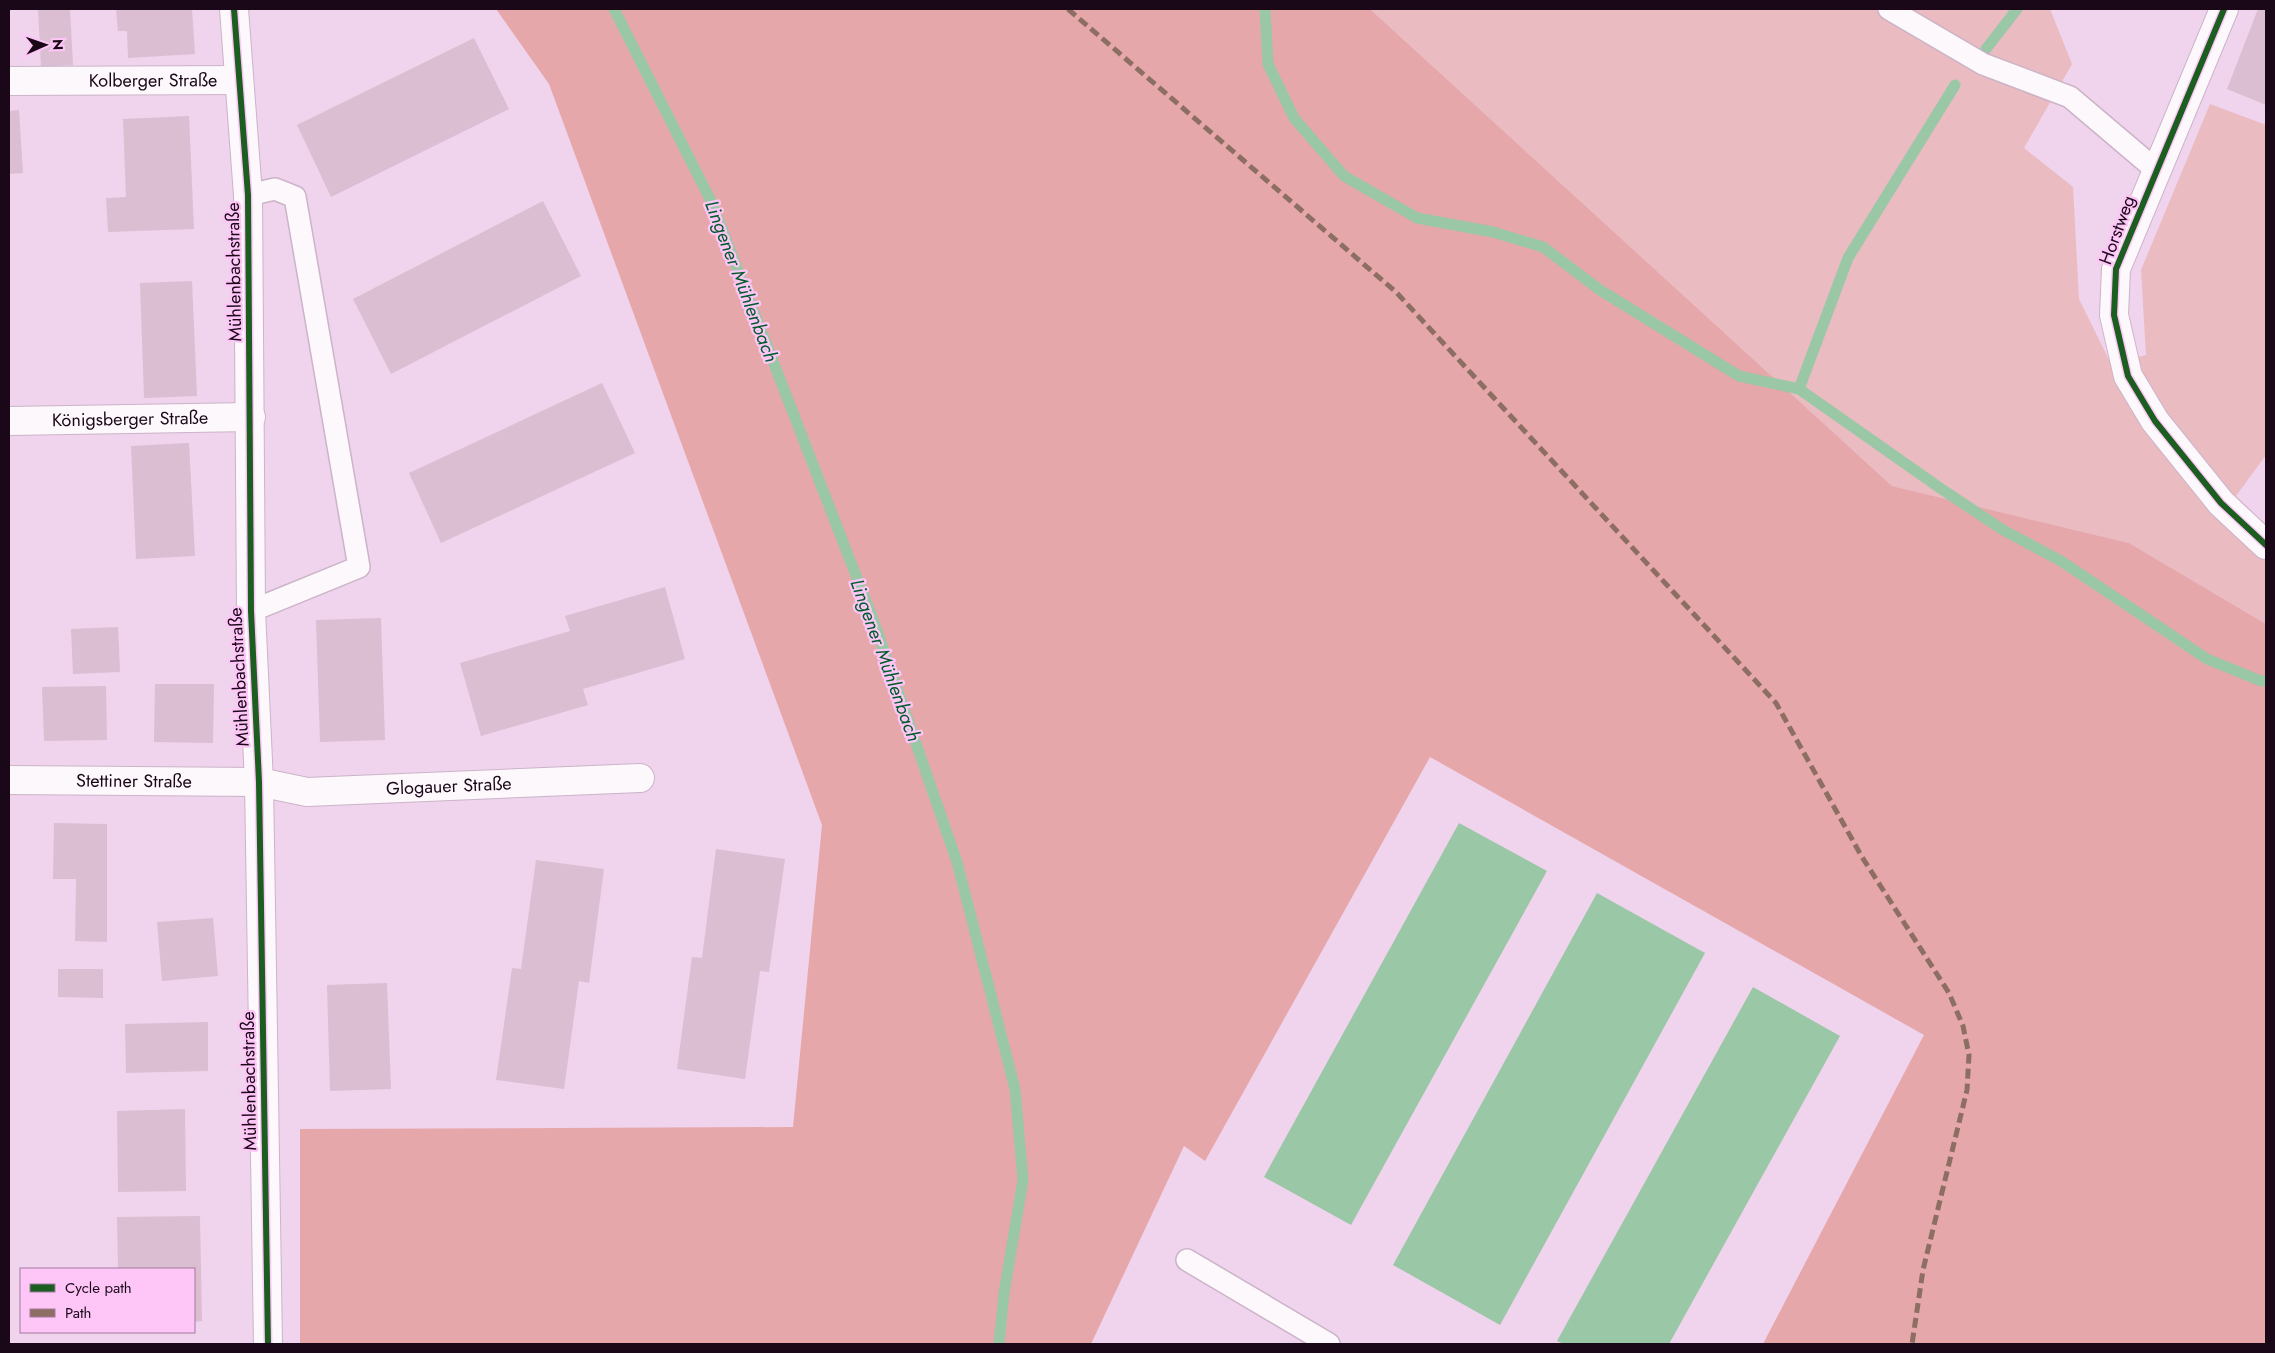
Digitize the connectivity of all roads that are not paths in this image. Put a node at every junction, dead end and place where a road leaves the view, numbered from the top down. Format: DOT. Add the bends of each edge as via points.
graph roads {
  1 [pos="234,9"];
  2 [pos="1889,9"];
  3 [pos="2224,9"];
  4 [pos="238,80"];
  5 [pos="9,81"];
  6 [pos="2156,170"];
  7 [pos="248,195"];
  8 [pos="251,417"];
  9 [pos="9,421"];
  10 [pos="2266,545"];
  11 [pos="251,611"];
  12 [pos="640,778"];
  13 [pos="9,780"];
  14 [pos="259,782"];
  15 [pos="1187,1260"];
  16 [pos="268,1344"];
  17 [pos="1329,1344"];
  1 -- 4 [label="street, Mühlenbachstraße"];
  2 -- 6 [label="lane" via="1983,64 2070,97"];
  3 -- 6 [label="street, Horstweg"];
  4 -- 5 [label="street, Kolberger Straße"];
  4 -- 7 [label="street, Mühlenbachstraße"];
  6 -- 10 [label="street, Horstweg" via="2116,268 2114,315 2128,376 2155,421 2221,503"];
  7 -- 8 [label="street, Mühlenbachstraße"];
  7 -- 11 [label="lane" via="275,189 295,197 359,567"];
  8 -- 9 [label="street, Königsberger Straße"];
  8 -- 11 [label="street, Mühlenbachstraße"];
  11 -- 14 [label="street, Mühlenbachstraße"];
  12 -- 14 [label="street, Glogauer Straße" via="307,792"];
  13 -- 14 [label="street, Stettiner Straße"];
  14 -- 16 [label="street, Mühlenbachstraße"];
  15 -- 17 [label="lane"];
}
